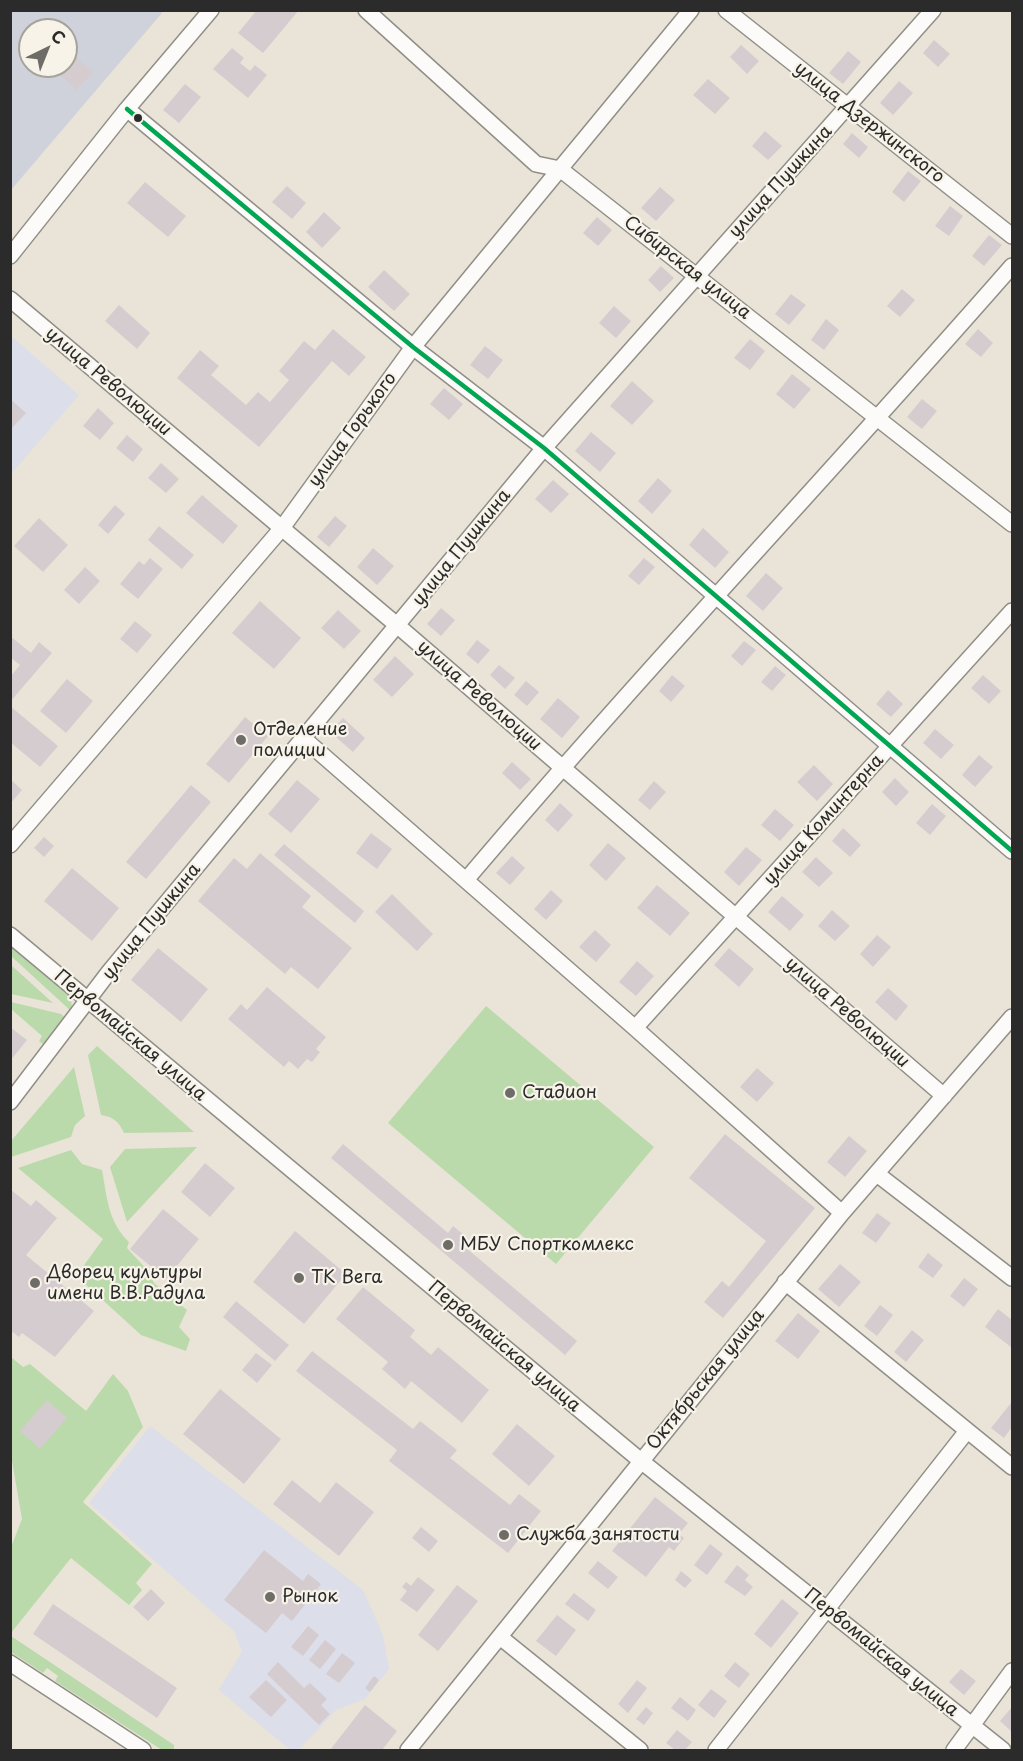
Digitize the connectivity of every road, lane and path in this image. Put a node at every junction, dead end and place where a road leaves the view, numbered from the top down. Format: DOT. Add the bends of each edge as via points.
graph roads {
  1 [pos="210,10"];
  2 [pos="366,10"];
  3 [pos="691,10"];
  4 [pos="726,10"];
  5 [pos="933,10"];
  6 [pos="848,106"];
  7 [pos="127,109"];
  8 [pos="560,169"];
  9 [pos="1012,236"];
  10 [pos="10,256"];
  11 [pos="1012,266"];
  12 [pos="698,275"];
  13 [pos="10,299"];
  14 [pos="413,347"];
  15 [pos="877,421"];
  16 [pos="544,448"];
  17 [pos="1012,524"];
  18 [pos="282,528"];
  19 [pos="715,595"];
  20 [pos="1012,612"];
  21 [pos="398,626"];
  22 [pos="303,738"];
  23 [pos="890,747"];
  24 [pos="562,767"];
  25 [pos="10,845"];
  26 [pos="1012,851"];
  27 [pos="466,880"];
  28 [pos="737,917"];
  29 [pos="10,935"];
  30 [pos="89,1002"];
  31 [pos="1012,1017"];
  32 [pos="635,1028"];
  33 [pos="944,1096"];
  34 [pos="10,1102"];
  35 [pos="877,1174"];
  36 [pos="842,1213"];
  37 [pos="1012,1278"];
  38 [pos="785,1282"];
  39 [pos="967,1431"];
  40 [pos="641,1461"];
  41 [pos="1012,1467"];
  42 [pos="828,1611"];
  43 [pos="500,1637"];
  44 [pos="10,1663"];
  45 [pos="1012,1671"];
  46 [pos="973,1728"];
  47 [pos="143,1750"];
  48 [pos="408,1750"];
  49 [pos="640,1750"];
  50 [pos="716,1750"];
  51 [pos="954,1750"];
  52 [pos="1003,1750"];
  1 -- 7 [label="street"];
  2 -- 8 [label="street, Сибирская улица" via="536,164"];
  3 -- 8 [label="street, улица Горького"];
  4 -- 6 [label="street, улица Дзержинского"];
  5 -- 6 [label="street, улица Пушкина"];
  6 -- 9 [label="street, улица Дзержинского"];
  6 -- 12 [label="street, улица Пушкина"];
  7 -- 10 [label="street"];
  7 -- 14 [label="street"];
  8 -- 12 [label="street, Сибирская улица"];
  8 -- 14 [label="street, улица Горького"];
  11 -- 15 [label="street"];
  12 -- 15 [label="street, Сибирская улица"];
  12 -- 16 [label="street, улица Пушкина"];
  13 -- 18 [label="street, улица Революции"];
  14 -- 16 [label="street"];
  14 -- 18 [label="street, улица Горького"];
  15 -- 17 [label="street, Сибирская улица"];
  15 -- 19 [label="street"];
  16 -- 19 [label="street"];
  16 -- 21 [label="street, улица Пушкина"];
  18 -- 21 [label="street, улица Революции"];
  18 -- 25 [label="street, улица Горького"];
  19 -- 23 [label="street"];
  19 -- 24 [label="street"];
  20 -- 23 [label="street, улица Коминтерна"];
  21 -- 22 [label="street, улица Пушкина"];
  21 -- 24 [label="street, улица Революции"];
  22 -- 27 [label="street"];
  22 -- 30 [label="street, улица Пушкина" via="109,972"];
  23 -- 26 [label="street"];
  23 -- 28 [label="street, улица Коминтерна"];
  24 -- 27 [label="street"];
  24 -- 28 [label="street, улица Революции"];
  27 -- 32 [label="street"];
  28 -- 32 [label="street, улица Коминтерна"];
  28 -- 33 [label="street, улица Революции"];
  29 -- 30 [label="street, Первомайская улица"];
  30 -- 34 [label="street, улица Пушкина"];
  30 -- 40 [label="street, Первомайская улица"];
  31 -- 33 [label="street, Октябрьская улица"];
  32 -- 36 [label="street"];
  33 -- 35 [label="street, Октябрьская улица"];
  35 -- 36 [label="street, Октябрьская улица"];
  35 -- 37 [label="street"];
  36 -- 38 [label="street, Октябрьская улица"];
  38 -- 39 [label="street"];
  38 -- 40 [label="street, Октябрьская улица"];
  39 -- 41 [label="street"];
  39 -- 42 [label="street"];
  40 -- 42 [label="street, Первомайская улица"];
  40 -- 43 [label="street, Октябрьская улица"];
  42 -- 46 [label="street, Первомайская улица"];
  42 -- 50 [label="street"];
  43 -- 48 [label="street, Октябрьская улица"];
  43 -- 49 [label="street"];
  44 -- 47 [label="street"];
  45 -- 46 [label="street"];
  46 -- 51 [label="street"];
  46 -- 52 [label="street, Первомайская улица"];
}
